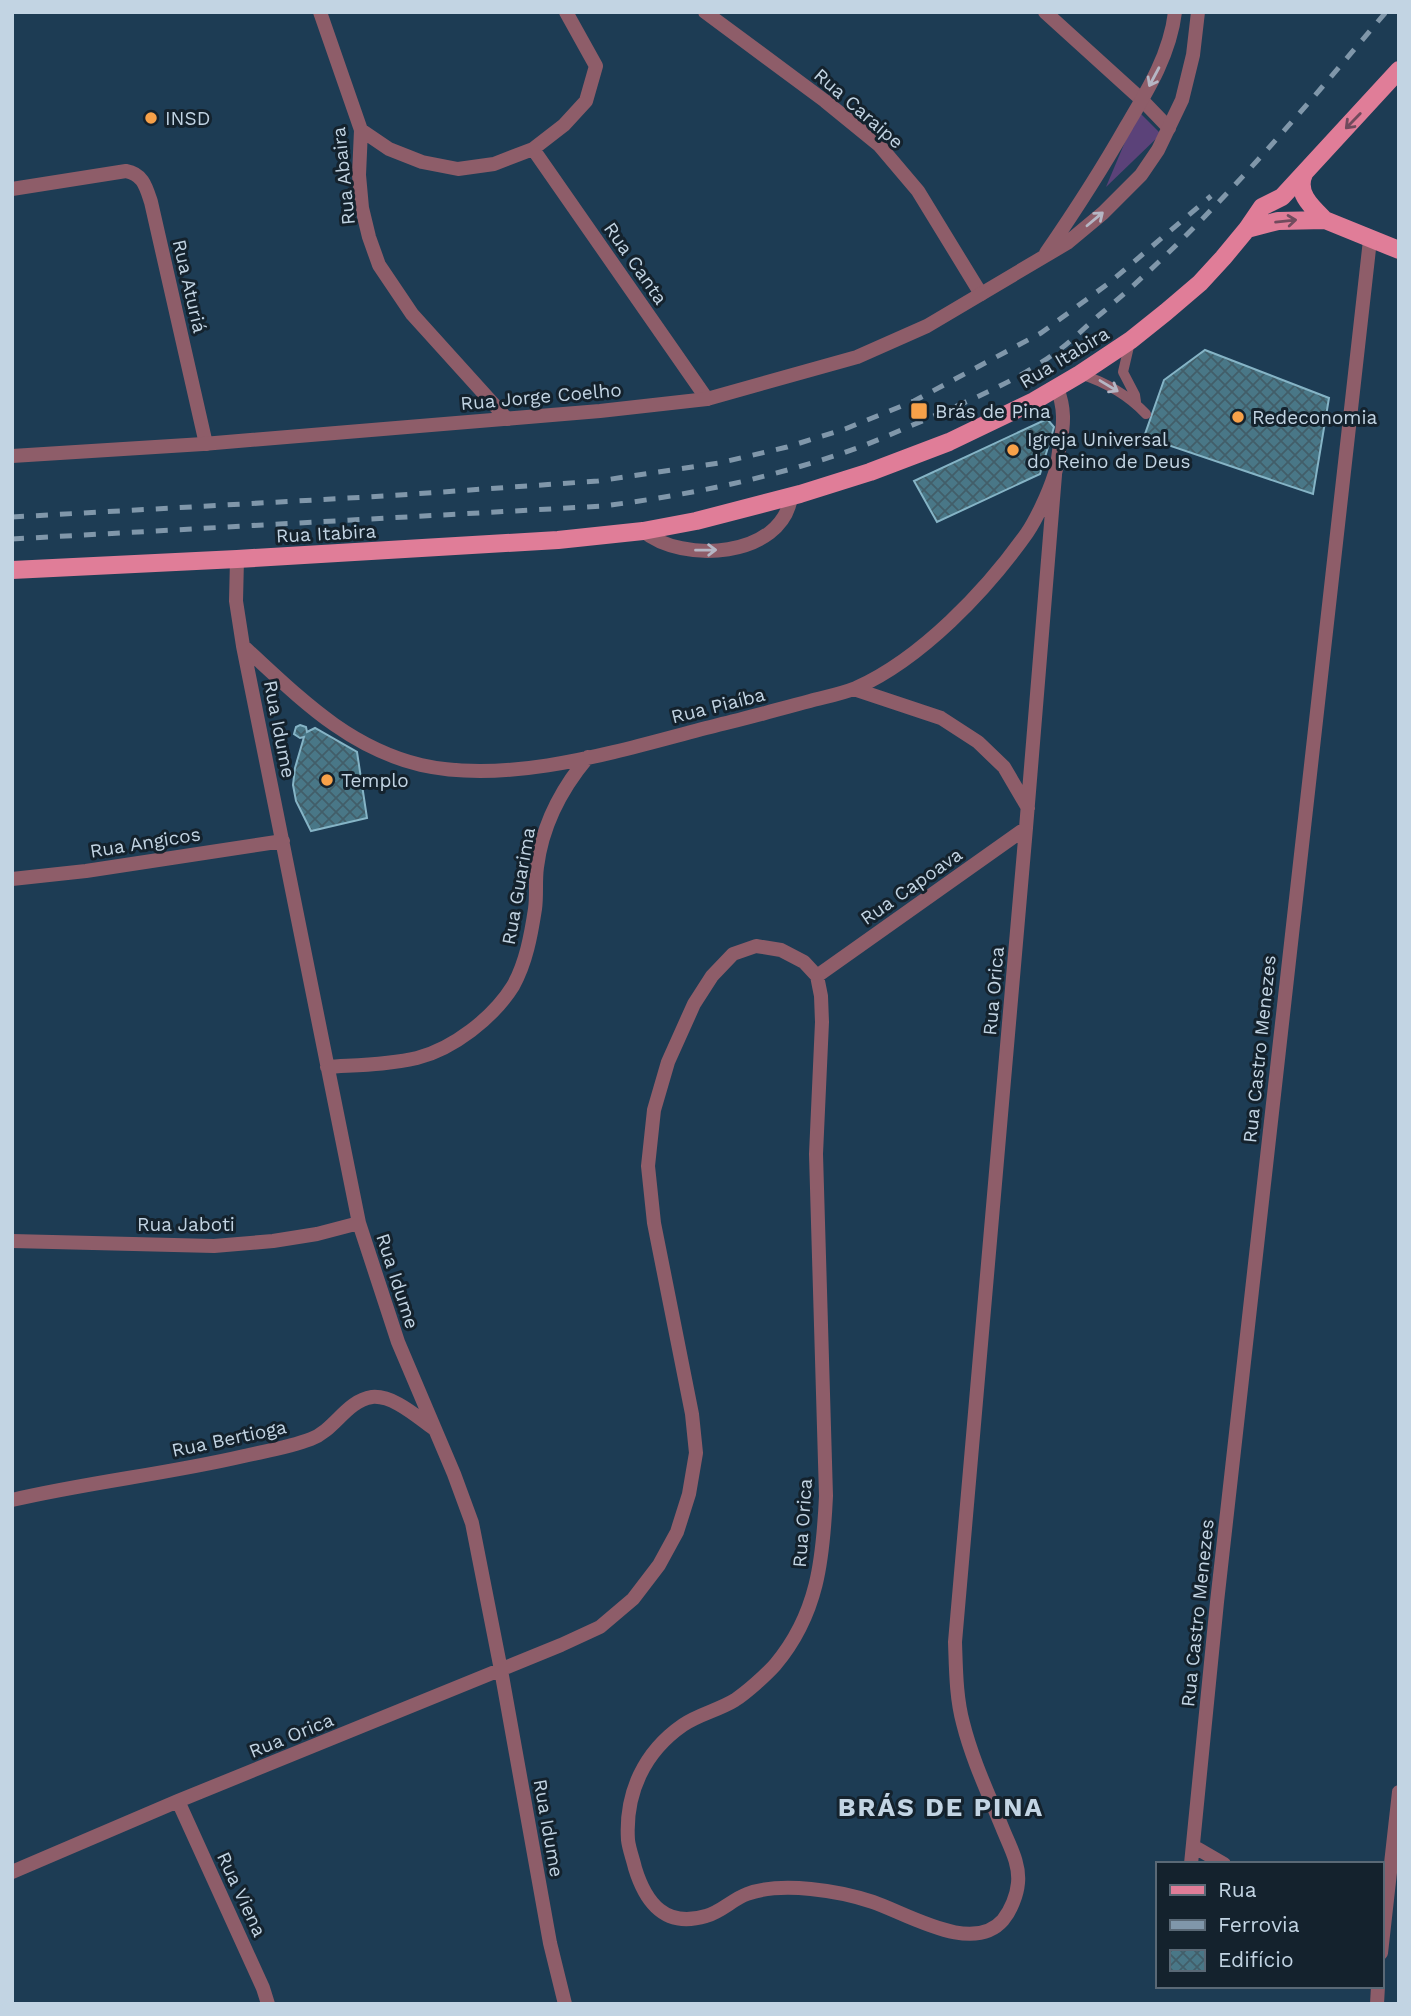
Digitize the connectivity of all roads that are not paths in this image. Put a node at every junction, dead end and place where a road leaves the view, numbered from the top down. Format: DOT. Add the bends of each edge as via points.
graph roads {
  1 [pos="320,12"];
  2 [pos="566,12"];
  3 [pos="705,12"];
  4 [pos="1045,12"];
  5 [pos="1175,12"];
  6 [pos="1198,12"];
  7 [pos="1399,70"];
  8 [pos="1142,100"];
  9 [pos="1169,128"];
  10 [pos="361,131"];
  11 [pos="533,149"];
  12 [pos="1304,174"];
  13 [pos="12,189"];
  14 [pos="1325,220"];
  15 [pos="1247,229"];
  16 [pos="1370,240"];
  17 [pos="1399,250"];
  18 [pos="1044,257"];
  19 [pos="981,295"];
  20 [pos="1131,340"];
  21 [pos="1080,374"];
  22 [pos="1057,388"];
  23 [pos="707,399"];
  24 [pos="1136,402"];
  25 [pos="1146,414"];
  26 [pos="507,419"];
  27 [pos="206,444"];
  28 [pos="12,456"];
  29 [pos="1055,475"];
  30 [pos="791,496"];
  31 [pos="643,531"];
  32 [pos="237,559"];
  33 [pos="12,570"];
  34 [pos="243,646"];
  35 [pos="854,689"];
  36 [pos="588,757"];
  37 [pos="1028,808"];
  38 [pos="1026,828"];
  39 [pos="283,841"];
  40 [pos="12,879"];
  41 [pos="817,976"];
  42 [pos="327,1067"];
  43 [pos="359,1223"];
  44 [pos="12,1241"];
  45 [pos="434,1429"];
  46 [pos="12,1500"];
  47 [pos="501,1670"];
  48 [pos="1399,1792"];
  49 [pos="178,1801"];
  50 [pos="1193,1846"];
  51 [pos="1191,1862"];
  52 [pos="1221,1862"];
  53 [pos="12,1872"];
  54 [pos="1383,1935"];
  55 [pos="268,2004"];
  56 [pos="565,2004"];
  1 -- 10 [label="street, Rua Abaira"];
  2 -- 11 [label="street" via="596,66 586,101 565,125"];
  3 -- 19 [label="street, Rua Caraipe" via="879,145 918,191"];
  4 -- 8 [label="street"];
  5 -- 8 [label="street, one-way" via="1169,44"];
  6 -- 9 [label="street, Rua Jorge Coelho" via="1182,100"];
  7 -- 12 [label="main road, Rua Itabira, one-way"];
  8 -- 9 [label="street"];
  8 -- 18 [label="street"];
  18 -- 9 [label="street, Rua Jorge Coelho, one-way" via="1103,213 1141,175"];
  10 -- 11 [label="street" via="422,162 458,169 494,164"];
  10 -- 26 [label="street, Rua Abaira" via="362,208 379,265 412,314"];
  11 -- 23 [label="street, Rua Canta"];
  12 -- 14 [label="main road" via="1304,196"];
  12 -- 15 [label="main road, Rua Itabira" via="1282,197 1262,207"];
  13 -- 27 [label="street, Rua Aturiá" via="126,171 136,173 145,183"];
  15 -- 14 [label="main road, one-way" via="1278,221"];
  14 -- 16 [label="main road"];
  15 -- 20 [label="main road, Rua Itabira" via="1200,283"];
  16 -- 17 [label="main road"];
  16 -- 50 [label="street, Rua Castro Menezes"];
  18 -- 19 [label="street, Rua Jorge Coelho"];
  19 -- 23 [label="street, Rua Jorge Coelho" via="857,357"];
  20 -- 21 [label="main road, Rua Itabira"];
  20 -- 24 [label="lane" via="1124,372"];
  21 -- 22 [label="main road, Rua Itabira"];
  21 -- 24 [label="lane, one-way"];
  22 -- 29 [label="street, Rua Piaíba" via="1064,423"];
  22 -- 30 [label="main road, Rua Itabira" via="949,442"];
  23 -- 26 [label="street, Rua Jorge Coelho"];
  24 -- 25 [label="lane"];
  26 -- 27 [label="street, Rua Jorge Coelho"];
  27 -- 28 [label="street, Rua Jorge Coelho"];
  29 -- 35 [label="street, Rua Piaíba" via="1028,531 975,598 926,642"];
  29 -- 37 [label="street, Rua Orica"];
  30 -- 31 [label="main road, Rua Itabira"];
  31 -- 30 [label="street, one-way" via="681,550 725,549 775,530 787,513"];
  31 -- 32 [label="main road, Rua Itabira"];
  32 -- 33 [label="main road, Rua Itabira"];
  32 -- 34 [label="street, Rua Idume" via="236,601"];
  34 -- 36 [label="street, Rua Piaíba" via="337,728 408,760 466,771 517,769"];
  34 -- 39 [label="street, Rua Idume"];
  35 -- 36 [label="street, Rua Piaíba"];
  35 -- 37 [label="street" via="941,718 978,742 1004,767"];
  36 -- 42 [label="street, Rua Guarima" via="569,779 545,832 529,944 513,985 488,1016 458,1040 419,1057"];
  37 -- 38 [label="street, Rua Orica"];
  38 -- 41 [label="street, Rua Capoava"];
  38 -- 41 [label="street, Rua Orica" via="955,1642 962,1721 1016,1861 1018,1881 1004,1919 992,1930 975,1935 953,1933 841,1893 805,1889 747,1894 708,1916 669,1917 654,1907 640,1883 628,1843 628,1807 638,1776 658,1745 684,1724 735,1699 774,1666 799,1631 816,1589 826,1496 816,1154 822,1022"];
  39 -- 40 [label="street, Rua Angicos"];
  39 -- 42 [label="street, Rua Idume"];
  41 -- 47 [label="street, Rua Orica" via="804,962 781,950 756,946 733,954 694,1004 668,1062 654,1110 648,1166 654,1223 696,1452 677,1532 633,1599 600,1627"];
  42 -- 43 [label="street, Rua Idume"];
  43 -- 44 [label="street, Rua Jaboti" via="306,1236 214,1245"];
  43 -- 45 [label="street, Rua Idume" via="398,1342"];
  45 -- 46 [label="street, Rua Bertioga" via="391,1401 373,1397 356,1402 313,1438 215,1463"];
  45 -- 47 [label="street, Rua Idume" via="472,1523"];
  47 -- 49 [label="street, Rua Orica"];
  47 -- 56 [label="street, Rua Idume"];
  48 -- 54 [label="street"];
  49 -- 53 [label="street, Rua Orica"];
  49 -- 55 [label="street, Rua Viena"];
  50 -- 51 [label="street, Rua Castro Menezes"];
  50 -- 52 [label="street"];
}
